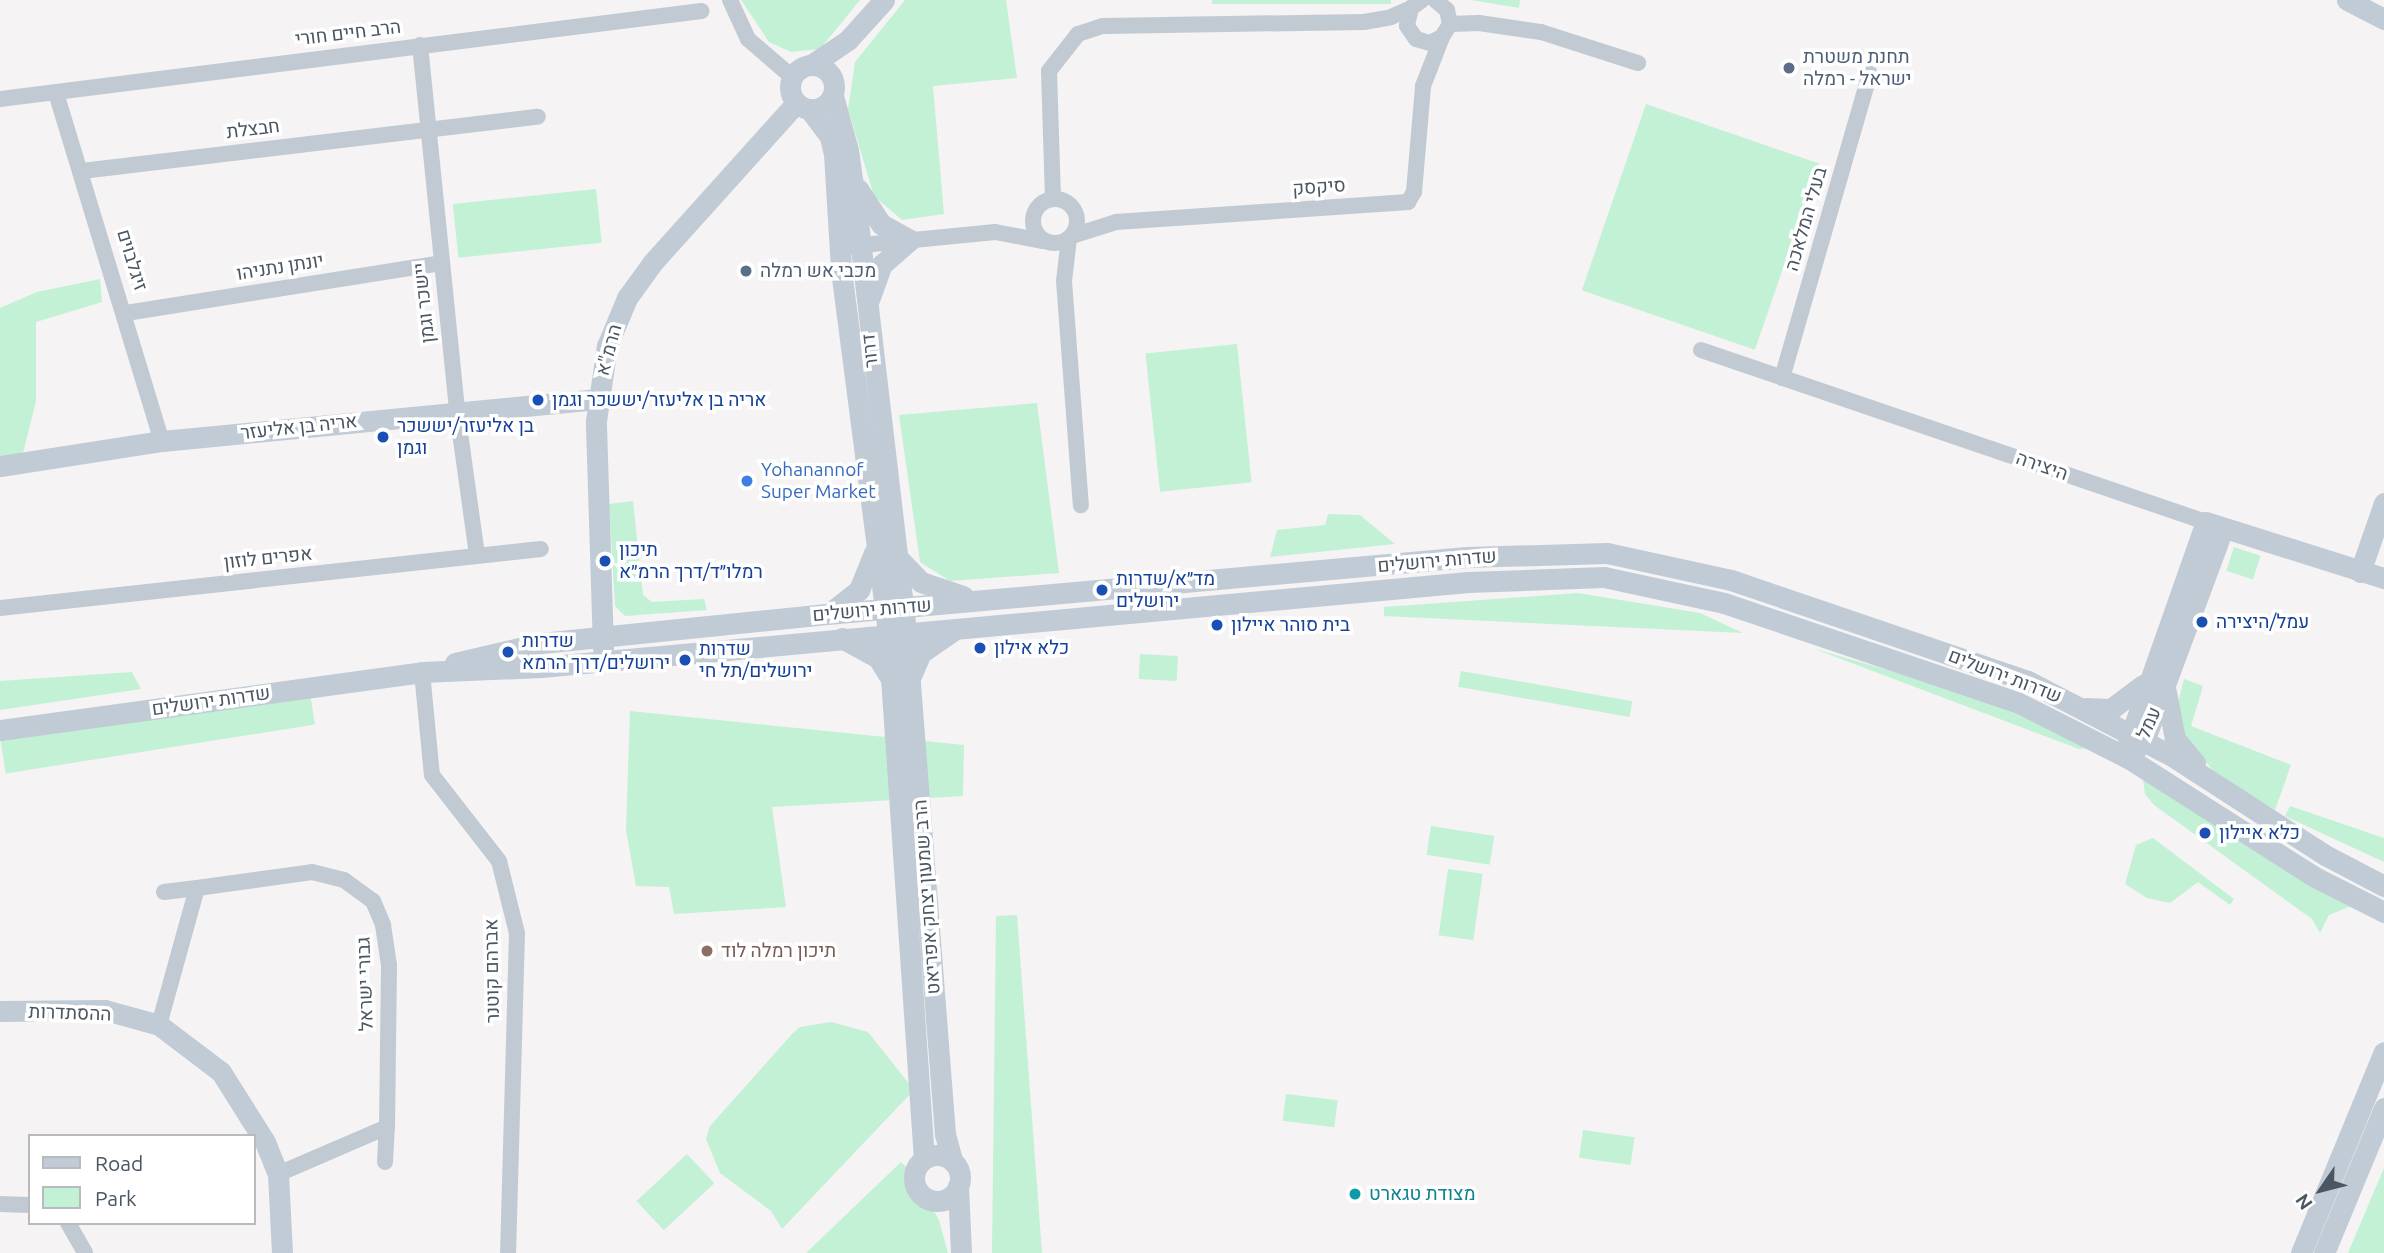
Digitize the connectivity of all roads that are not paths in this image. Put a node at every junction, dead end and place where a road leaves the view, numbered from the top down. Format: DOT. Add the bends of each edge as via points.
graph roads {
  1 [pos="730,0"];
  2 [pos="884,0"];
  3 [pos="2347,0"];
  4 [pos="1440,2"];
  5 [pos="1416,3"];
  6 [pos="702,11"];
  7 [pos="2384,19"];
  8 [pos="1364,22"];
  9 [pos="1446,31"];
  10 [pos="1415,38"];
  11 [pos="848,40"];
  12 [pos="420,45"];
  13 [pos="1638,63"];
  14 [pos="811,65"];
  15 [pos="1870,73"];
  16 [pos="792,77"];
  17 [pos="1423,86"];
  18 [pos="834,92"];
  19 [pos="56,93"];
  20 [pos="0,99"];
  21 [pos="803,106"];
  22 [pos="538,117"];
  23 [pos="429,129"];
  24 [pos="82,171"];
  25 [pos="852,178"];
  26 [pos="1053,199"];
  27 [pos="1072,207"];
  28 [pos="1035,211"];
  29 [pos="1116,222"];
  30 [pos="995,232"];
  31 [pos="1071,237"];
  32 [pos="910,240"];
  33 [pos="1048,242"];
  34 [pos="849,246"];
  35 [pos="441,263"];
  36 [pos="1064,281"];
  37 [pos="866,312"];
  38 [pos="126,313"];
  39 [pos="1701,350"];
  40 [pos="1782,377"];
  41 [pos="598,399"];
  42 [pos="457,411"];
  43 [pos="162,441"];
  44 [pos="0,466"];
  45 [pos="2384,503"];
  46 [pos="1081,505"];
  47 [pos="2214,526"];
  48 [pos="875,544"];
  49 [pos="541,549"];
  50 [pos="895,553"];
  51 [pos="477,556"];
  52 [pos="2360,572"];
  53 [pos="2384,578"];
  54 [pos="978,600"];
  55 [pos="0,608"];
  56 [pos="894,608"];
  57 [pos="827,614"];
  58 [pos="958,629"];
  59 [pos="897,633"];
  60 [pos="603,637"];
  61 [pos="841,638"];
  62 [pos="604,661"];
  63 [pos="422,672"];
  64 [pos="901,682"];
  65 [pos="2156,682"];
  66 [pos="2083,706"];
  67 [pos="0,730"];
  68 [pos="2136,736"];
  69 [pos="2128,758"];
  70 [pos="2216,786"];
  71 [pos="2384,886"];
  72 [pos="197,888"];
  73 [pos="164,892"];
  74 [pos="2382,912"];
  75 [pos="0,1011"];
  76 [pos="159,1025"];
  77 [pos="2384,1052"];
  78 [pos="2384,1108"];
  79 [pos="387,1127"];
  80 [pos="924,1159"];
  81 [pos="952,1161"];
  82 [pos="385,1162"];
  83 [pos="278,1174"];
  84 [pos="958,1186"];
  85 [pos="939,1202"];
  86 [pos="0,1204"];
  87 [pos="28,1205"];
  88 [pos="69,1225"];
  89 [pos="960,1248"];
  90 [pos="85,1253"];
  91 [pos="282,1253"];
  92 [pos="508,1253"];
  93 [pos="2301,1253"];
  94 [pos="2324,1253"];
  1 -- 16 [label="street" via="748,39"];
  2 -- 11 [label="street"];
  3 -- 7 [label="street"];
  4 -- 9 [label="street"];
  5 -- 8 [label="street"];
  5 -- 10 [label="street, סיקסק" via="1406,19"];
  6 -- 12 [label="street, הרב חיים חורי"];
  8 -- 10 [label="street"];
  8 -- 26 [label="street" via="1102,26 1078,34 1053,61 1048,89"];
  9 -- 10 [label="street" via="1430,43"];
  9 -- 13 [label="street" via="1479,23 1541,32"];
  9 -- 17 [label="street, סיקסק"];
  10 -- 17 [label="street, סיקסק"];
  11 -- 14 [label="street"];
  11 -- 18 [label="street"];
  12 -- 19 [label="street, הרב חיים חורי"];
  12 -- 23 [label="street, יישכר וגמן"];
  14 -- 16 [label="street"];
  14 -- 18 [label="street" via="831,74"];
  15 -- 40 [label="street, בעלי המלאכה"];
  16 -- 21 [label="street" via="790,88"];
  17 -- 29 [label="street, סיקסק" via="1414,192 1409,202"];
  18 -- 21 [label="street" via="824,107"];
  18 -- 25 [label="street, דרור"];
  19 -- 20 [label="street, הרב חיים חורי"];
  19 -- 24 [label="street, זיגלבוים"];
  21 -- 34 [label="street, דרור" via="830,137"];
  21 -- 41 [label="street, הרמ\"א" via="653,262 627,298 607,345"];
  22 -- 23 [label="street, חבצלת"];
  23 -- 24 [label="street, חבצלת"];
  23 -- 35 [label="street, יישכר וגמן"];
  24 -- 38 [label="street, זיגלבוים"];
  25 -- 32 [label="street" via="881,224"];
  25 -- 34 [label="street, דרור"];
  26 -- 27 [label="street"];
  26 -- 28 [label="street"];
  27 -- 29 [label="street, סיקסק" via="1091,218"];
  27 -- 31 [label="street" via="1077,221"];
  28 -- 30 [label="street" via="1020,224"];
  28 -- 33 [label="street" via="1032,224"];
  29 -- 31 [label="street, סיקסק"];
  30 -- 32 [label="street"];
  30 -- 33 [label="street"];
  31 -- 33 [label="street"];
  31 -- 36 [label="street"];
  32 -- 34 [label="street"];
  32 -- 37 [label="street" via="882,264"];
  33 -- 36 [label="street"];
  34 -- 37 [label="street, דרור"];
  34 -- 48 [label="street, דרור"];
  35 -- 38 [label="street, יונתן נתניהו"];
  35 -- 42 [label="street, יישכר וגמן"];
  36 -- 46 [label="street"];
  37 -- 50 [label="street, דרור"];
  38 -- 43 [label="street, זיגלבוים"];
  39 -- 40 [label="street, היצירה"];
  40 -- 47 [label="street, היצירה"];
  41 -- 42 [label="street, אריה בן אליעזר"];
  41 -- 60 [label="street, הרמ\"א"];
  42 -- 43 [label="street, אריה בן אליעזר"];
  42 -- 51 [label="street, יישכר וגמן"];
  43 -- 44 [label="street, אריה בן אליעזר"];
  45 -- 52 [label="street"];
  47 -- 52 [label="street, היצירה"];
  47 -- 65 [label="street, עמל"];
  48 -- 56 [label="street, דרור"];
  48 -- 57 [label="street" via="859,590"];
  49 -- 51 [label="street, אפרים לוזון"];
  50 -- 54 [label="street" via="921,582"];
  50 -- 56 [label="street, דרור"];
  51 -- 55 [label="street, אפרים לוזון"];
  52 -- 53 [label="street, היצירה"];
  54 -- 56 [label="street, שדרות ירושלים"];
  54 -- 66 [label="street, שדרות ירושלים" via="1479,556 1606,553 1731,580 1984,665"];
  56 -- 57 [label="street, שדרות ירושלים"];
  56 -- 59 [label="street, הרב שמעון יצחק אפריאט"];
  57 -- 60 [label="street, שדרות ירושלים"];
  58 -- 59 [label="street, שדרות ירושלים"];
  58 -- 64 [label="street" via="921,653"];
  58 -- 69 [label="street, שדרות ירושלים" via="1468,582 1604,577 1724,603 1976,688 2039,712"];
  59 -- 61 [label="street, שדרות ירושלים"];
  59 -- 64 [label="street, הרב שמעון יצחק אפריאט"];
  60 -- 62 [label="street, הרמ\"א"];
  60 -- 63 [label="street, שדרות ירושלים" via="516,647"];
  61 -- 62 [label="street, שדרות ירושלים"];
  61 -- 64 [label="street" via="878,658"];
  62 -- 63 [label="street, שדרות ירושלים"];
  63 -- 67 [label="street, שדרות ירושלים"];
  63 -- 92 [label="street, אברהם קוטנר" via="432,775 499,861 517,933"];
  64 -- 80 [label="street, הרב שמעון יצחק אפריאט"];
  64 -- 81 [label="street, הרב שמעון יצחק אפריאט" via="945,1134"];
  65 -- 66 [label="street" via="2110,709"];
  65 -- 68 [label="street, עמל"];
  65 -- 70 [label="street" via="2175,739"];
  66 -- 68 [label="street, שדרות ירושלים"];
  68 -- 69 [label="street, עמל"];
  68 -- 70 [label="street, שדרות ירושלים"];
  69 -- 74 [label="street, שדרות ירושלים" via="2313,876"];
  70 -- 71 [label="street, שדרות ירושלים" via="2325,855"];
  72 -- 73 [label="street, גבורי ישראל"];
  72 -- 76 [label="street"];
  72 -- 79 [label="street, גבורי ישראל" via="312,872 344,880 373,901 383,925 388,965"];
  75 -- 76 [label="street, ההסתדרות" via="105,1010"];
  76 -- 83 [label="street, ההסתדרות" via="221,1072 265,1142"];
  77 -- 93 [label="street"];
  78 -- 94 [label="street"];
  79 -- 82 [label="street, גבורי ישראל"];
  79 -- 83 [label="street"];
  80 -- 81 [label="street" via="939,1155"];
  80 -- 85 [label="street" via="915,1172 915,1186 925,1197"];
  81 -- 84 [label="street" via="959,1172"];
  83 -- 91 [label="street, ההסתדרות"];
  84 -- 85 [label="street"];
  84 -- 89 [label="street"];
  85 -- 89 [label="street"];
  86 -- 87 [label="street"];
  88 -- 90 [label="street"];
}
